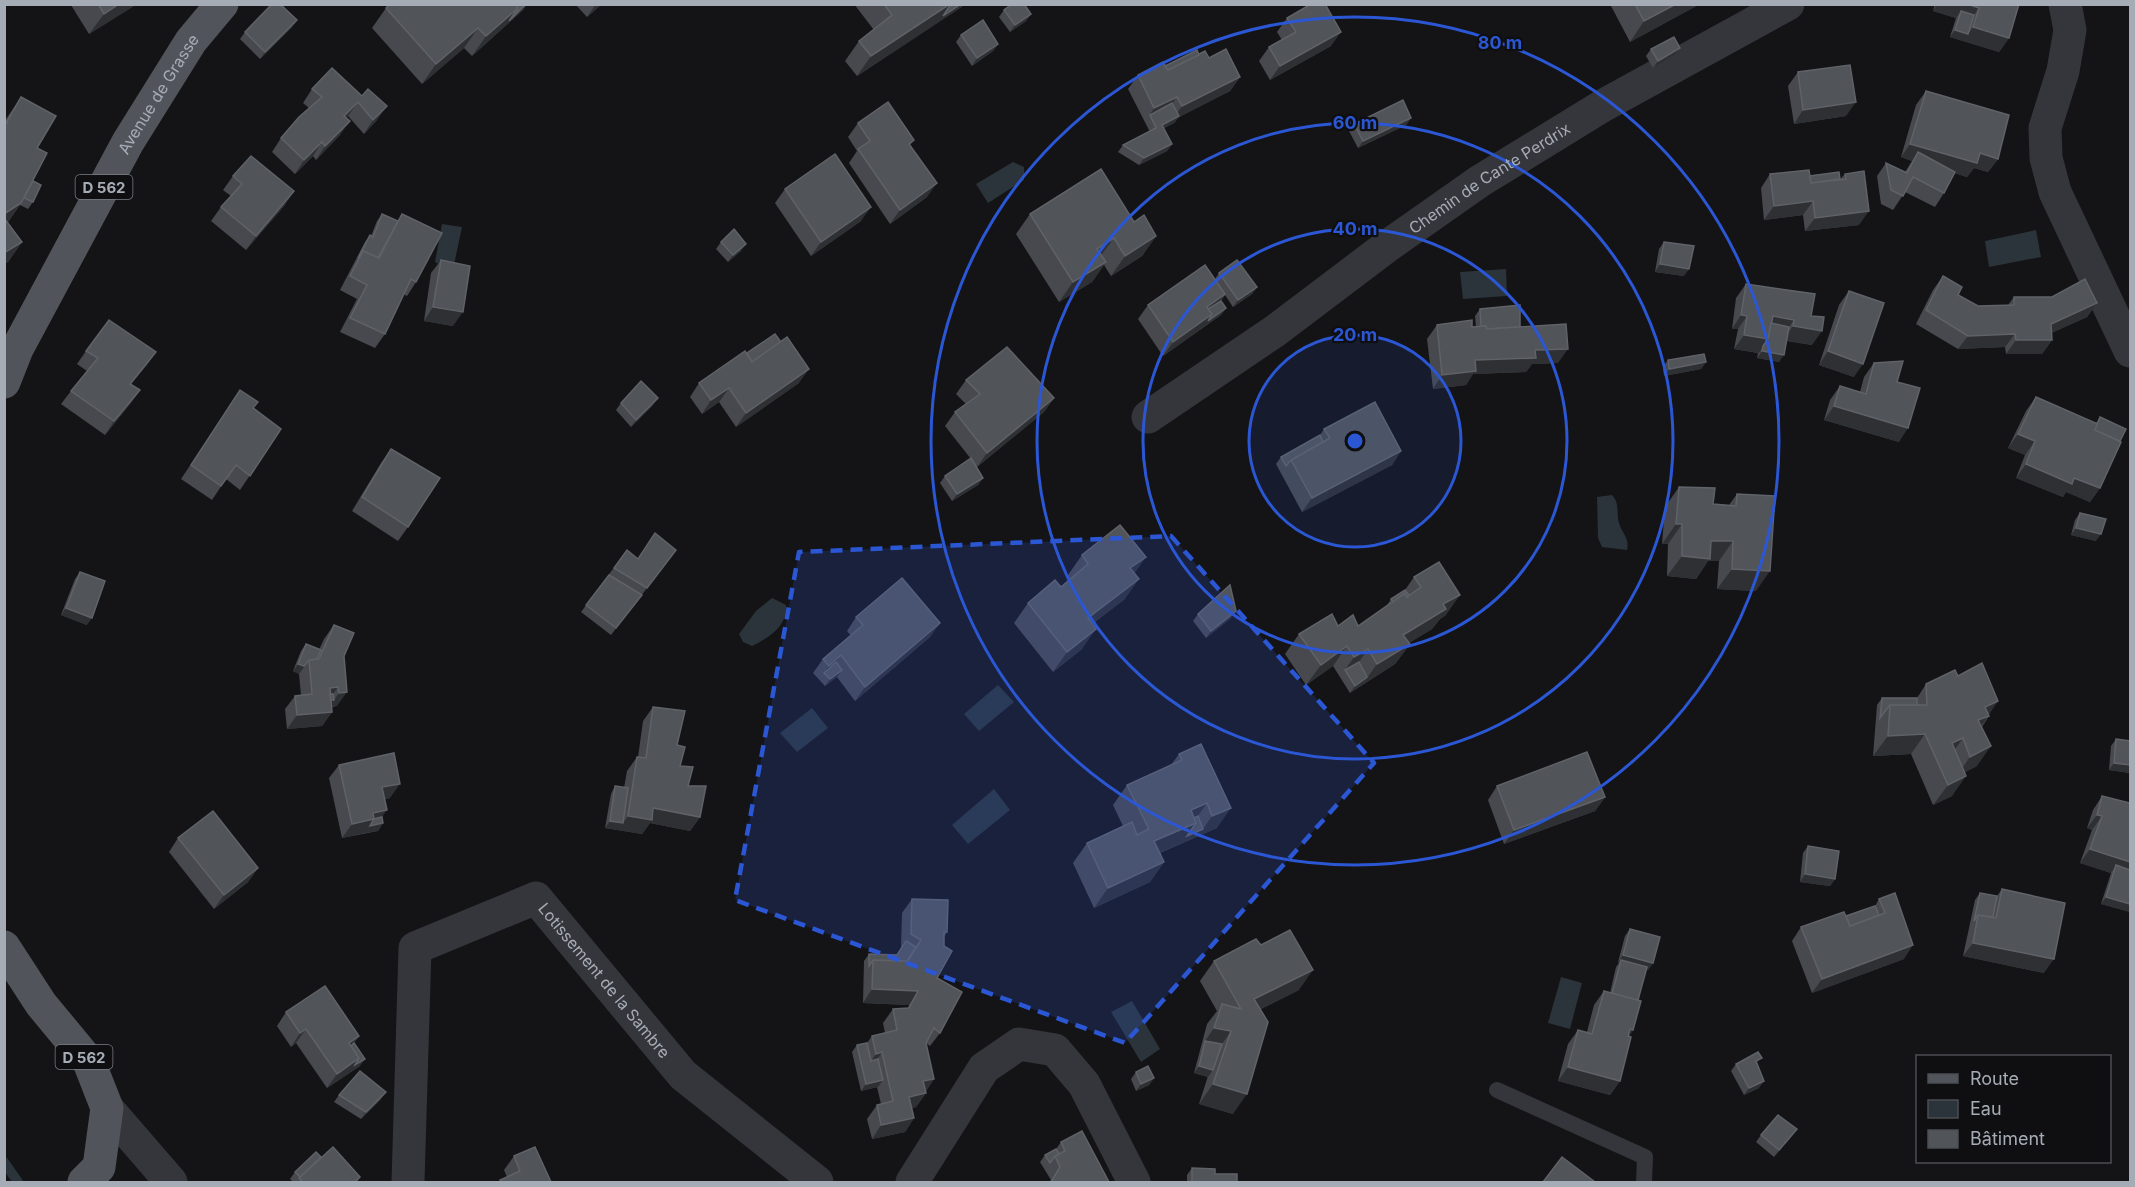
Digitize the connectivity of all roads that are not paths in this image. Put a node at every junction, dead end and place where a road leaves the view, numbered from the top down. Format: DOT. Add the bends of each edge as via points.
graph roads {
  1 [pos="222,4"];
  2 [pos="1788,4"];
  3 [pos="2065,4"];
  4 [pos="11,346"];
  5 [pos="2130,351"];
  6 [pos="4,382"];
  7 [pos="1148,417"];
  8 [pos="4,947"];
  9 [pos="1497,1090"];
  10 [pos="107,1108"];
  11 [pos="84,1182"];
  12 [pos="171,1182"];
  13 [pos="408,1182"];
  14 [pos="817,1182"];
  15 [pos="912,1182"];
  16 [pos="1134,1182"];
  17 [pos="1644,1182"];
  1 -- 4 [label="main road, Avenue de Grasse / D 562" via="191,41 128,142"];
  2 -- 7 [label="street, Chemin de Cante Perdrix" via="1604,105 1480,181 1275,331"];
  3 -- 5 [label="street" via="2070,30 2063,71 2045,128 2046,158 2055,192"];
  4 -- 6 [label="main road, Avenue de Grasse / D 562"];
  8 -- 10 [label="main road, D 562" via="41,1004 88,1062"];
  9 -- 17 [label="lane" via="1645,1157"];
  10 -- 11 [label="main road" via="99,1167"];
  10 -- 12 [label="street"];
  13 -- 14 [label="street, Lotissement de la Sambre" via="415,948 536,898 682,1075"];
  15 -- 16 [label="street" via="984,1068 1019,1044 1055,1050 1084,1084"];
}
